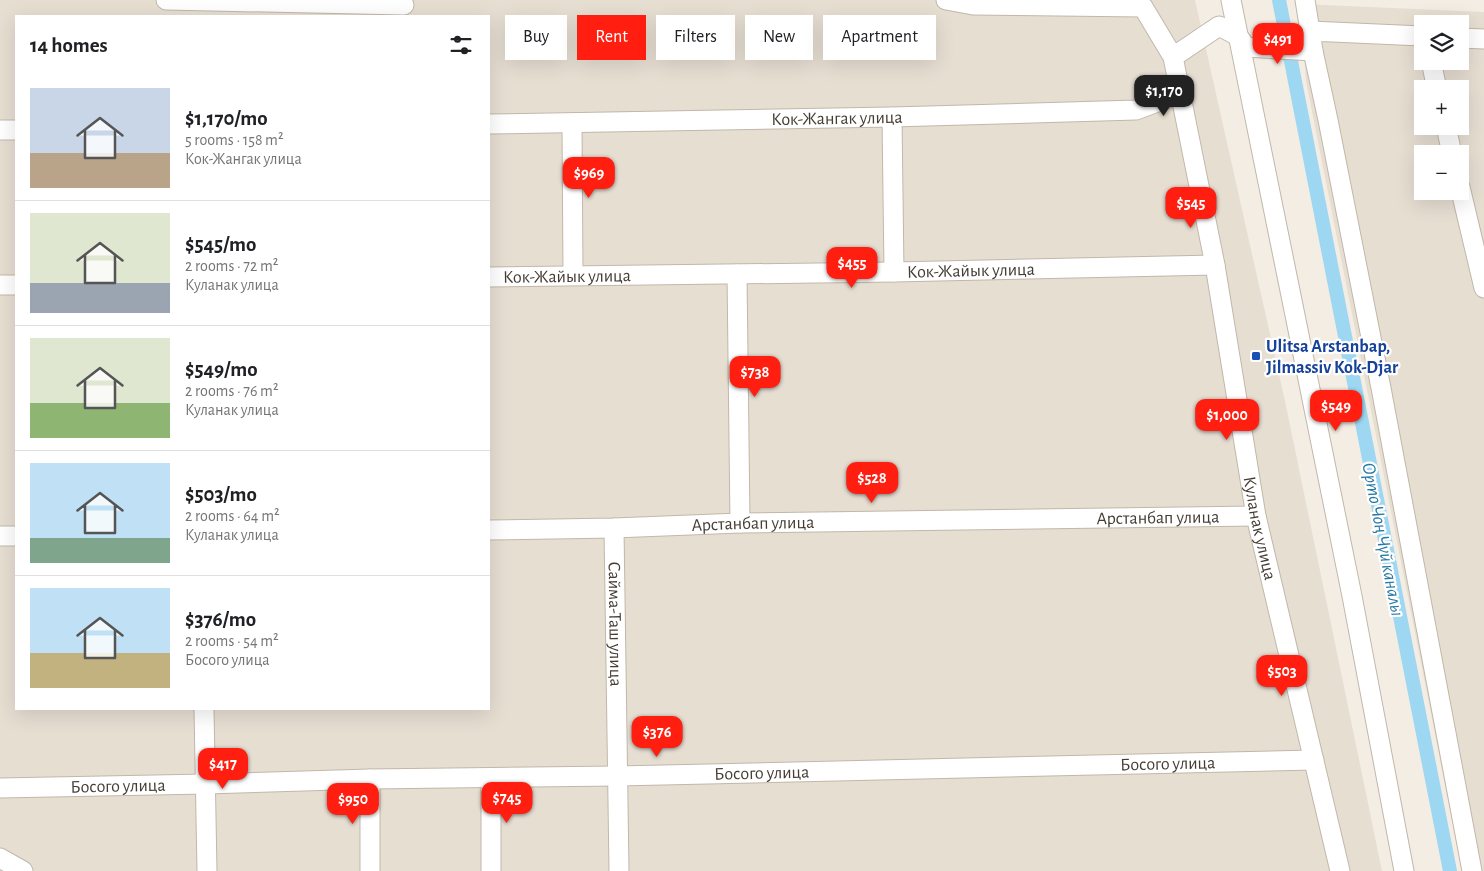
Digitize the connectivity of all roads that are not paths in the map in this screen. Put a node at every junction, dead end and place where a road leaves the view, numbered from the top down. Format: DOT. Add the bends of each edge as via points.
graph roads {
  1 [pos="166,0"];
  2 [pos="946,0"];
  3 [pos="1231,0"];
  4 [pos="1305,0"];
  5 [pos="404,4"];
  6 [pos="1144,4"];
  7 [pos="1310,31"];
  8 [pos="1238,36"];
  9 [pos="1414,36"];
  10 [pos="1469,38"];
  11 [pos="1484,39"];
  12 [pos="1313,51"];
  13 [pos="1173,57"];
  14 [pos="1181,93"];
  15 [pos="892,117"];
  16 [pos="572,123"];
  17 [pos="490,124"];
  18 [pos="0,130"];
  19 [pos="15,130"];
  20 [pos="1463,200"];
  21 [pos="1215,265"];
  22 [pos="894,272"];
  23 [pos="736,274"];
  24 [pos="573,275"];
  25 [pos="490,277"];
  26 [pos="0,285"];
  27 [pos="15,285"];
  28 [pos="1484,288"];
  29 [pos="1256,516"];
  30 [pos="740,523"];
  31 [pos="614,528"];
  32 [pos="490,530"];
  33 [pos="0,536"];
  34 [pos="15,536"];
  35 [pos="204,710"];
  36 [pos="1314,760"];
  37 [pos="618,776"];
  38 [pos="490,778"];
  39 [pos="370,779"];
  40 [pos="206,784"];
  41 [pos="0,788"];
  42 [pos="0,858"];
  43 [pos="23,871"];
  44 [pos="208,871"];
  45 [pos="370,871"];
  46 [pos="490,871"];
  47 [pos="619,871"];
  48 [pos="1340,871"];
  49 [pos="1404,871"];
  50 [pos="1472,871"];
  1 -- 5 [label="street"];
  2 -- 6 [label="street" via="973,5"];
  3 -- 8 [label="street"];
  4 -- 7 [label="street"];
  6 -- 13 [label="street, Куланак улица"];
  7 -- 9 [label="street"];
  7 -- 12 [label="street"];
  8 -- 12 [label="street" via="1246,46"];
  8 -- 13 [label="street" via="1218,26"];
  8 -- 49 [label="street" via="1352,596"];
  10 -- 11 [label="street"];
  12 -- 50 [label="street" via="1381,388"];
  13 -- 14 [label="street, Куланак улица"];
  14 -- 15 [label="street, Кок-Жангак улица" via="1136,110"];
  14 -- 21 [label="street, Куланак улица"];
  15 -- 16 [label="street, Кок-Жангак улица"];
  15 -- 22 [label="street"];
  16 -- 17 [label="street, Кок-Жангак улица"];
  16 -- 24 [label="street"];
  18 -- 19 [label="street"];
  20 -- 28 [label="street"];
  21 -- 22 [label="street, Кок-Жайык улица"];
  21 -- 29 [label="street, Куланак улица"];
  22 -- 23 [label="street, Кок-Жайык улица"];
  23 -- 24 [label="street, Кок-Жайык улица"];
  23 -- 30 [label="street"];
  24 -- 25 [label="street, Кок-Жайык улица"];
  26 -- 27 [label="street"];
  29 -- 30 [label="street, Арстанбап улица"];
  29 -- 36 [label="street, Куланак улица"];
  30 -- 31 [label="street, Арстанбап улица"];
  31 -- 32 [label="street, Арстанбап улица"];
  31 -- 37 [label="street, Сайма-Таш улица"];
  33 -- 34 [label="street"];
  35 -- 40 [label="street"];
  36 -- 37 [label="street, Босого улица"];
  36 -- 48 [label="street, Куланак улица"];
  37 -- 38 [label="street, Босого улица"];
  37 -- 47 [label="street, Сайма-Таш улица"];
  38 -- 39 [label="street, Босого улица"];
  38 -- 46 [label="street"];
  39 -- 40 [label="street, Босого улица"];
  39 -- 45 [label="street"];
  40 -- 41 [label="street, Босого улица"];
  40 -- 44 [label="street"];
  42 -- 43 [label="street"];
}
